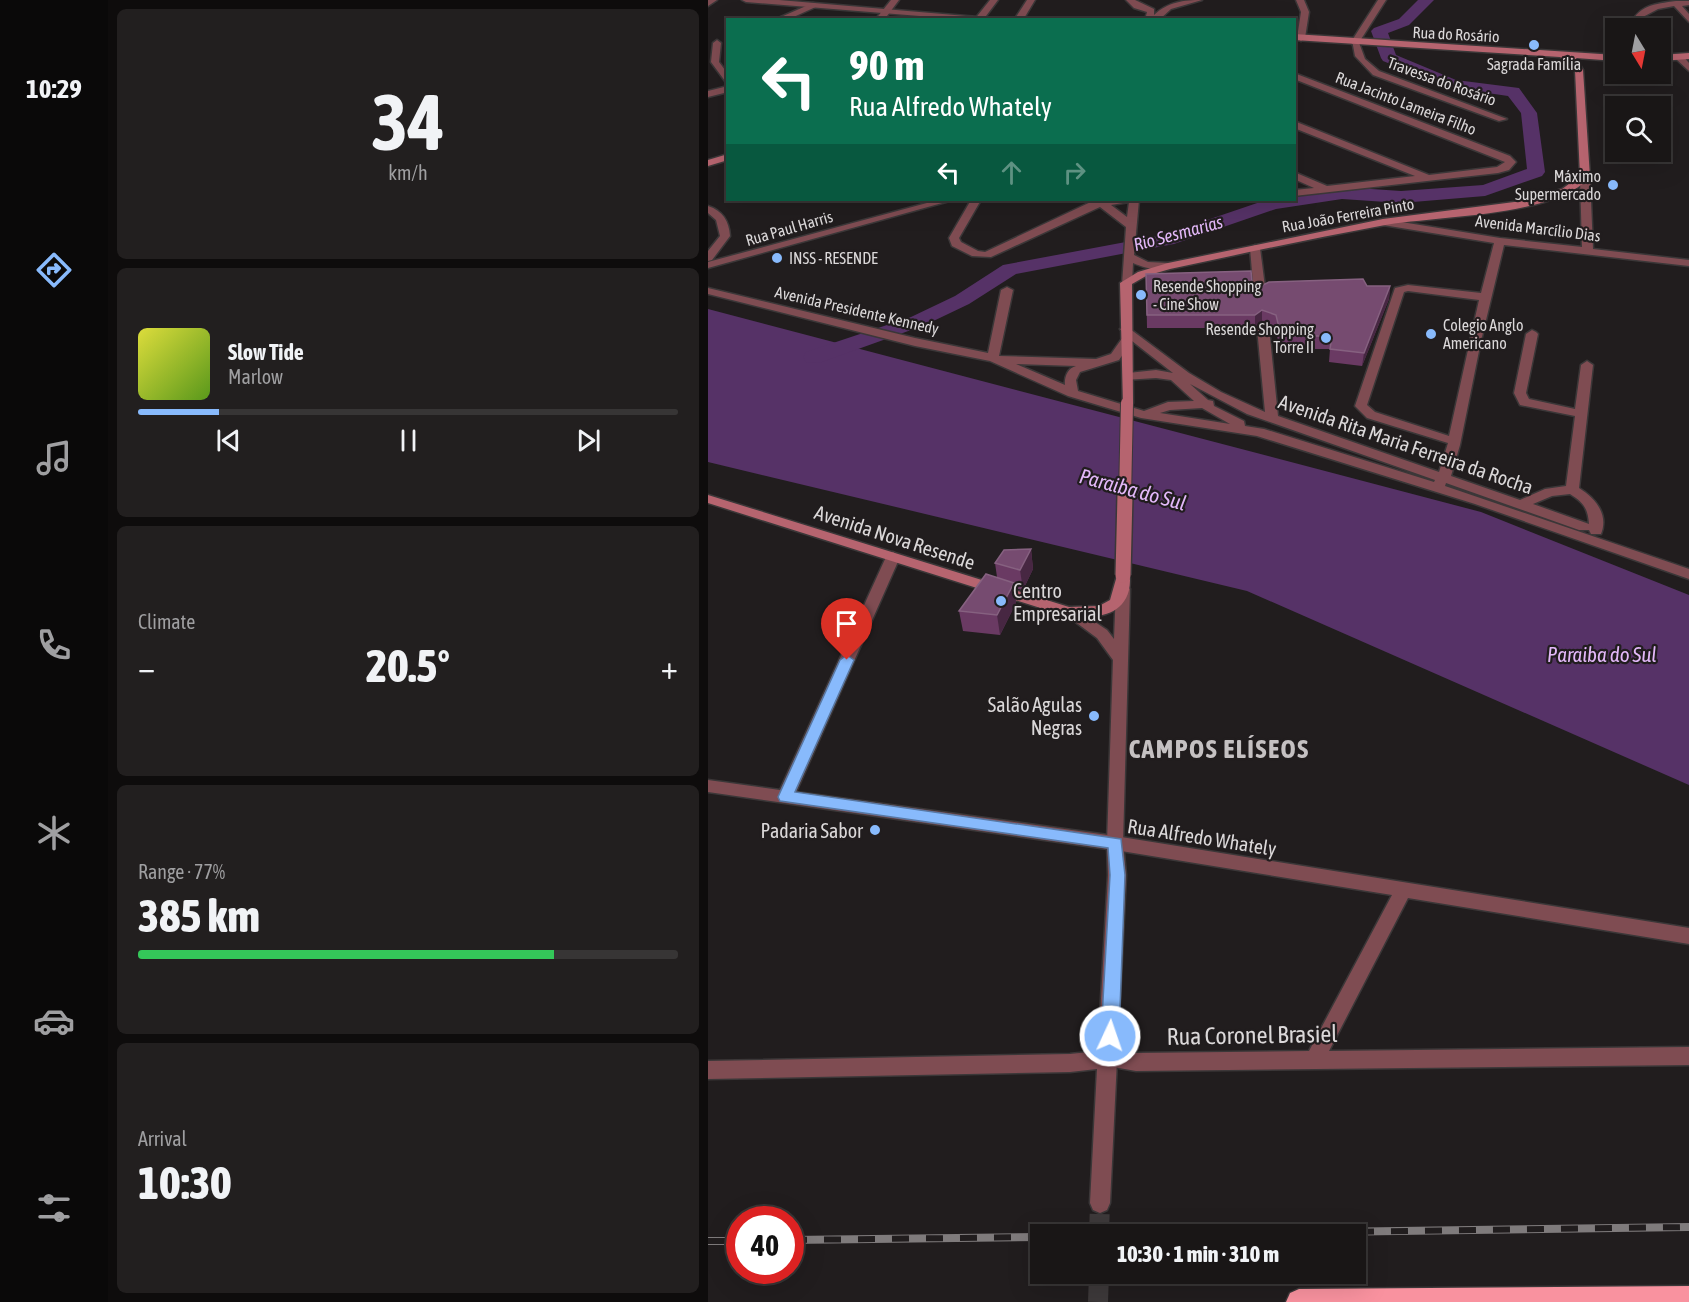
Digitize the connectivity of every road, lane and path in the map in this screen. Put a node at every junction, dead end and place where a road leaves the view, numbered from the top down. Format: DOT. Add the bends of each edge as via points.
graph roads {
  1 [pos="713,0"];
  2 [pos="746,0"];
  3 [pos="895,0"];
  4 [pos="994,0"];
  5 [pos="1031,0"];
  6 [pos="1130,0"];
  7 [pos="1198,0"];
  8 [pos="1300,0"];
  9 [pos="1382,0"];
  10 [pos="1183,2"];
  11 [pos="1676,3"];
  12 [pos="1689,3"];
  13 [pos="708,4"];
  14 [pos="816,5"];
  15 [pos="887,10"];
  16 [pos="783,18"];
  17 [pos="881,18"];
  18 [pos="979,18"];
  19 [pos="1019,18"];
  20 [pos="1150,18"];
  21 [pos="1156,18"];
  22 [pos="1638,18"];
  23 [pos="1689,19"];
  24 [pos="1298,38"];
  25 [pos="712,42"];
  26 [pos="1359,43"];
  27 [pos="1561,54"];
  28 [pos="1684,57"];
  29 [pos="1605,58"];
  30 [pos="1605,61"];
  31 [pos="712,62"];
  32 [pos="1689,68"];
  33 [pos="1579,70"];
  34 [pos="1296,77"];
  35 [pos="726,80"];
  36 [pos="726,90"];
  37 [pos="708,94"];
  38 [pos="1502,118"];
  39 [pos="1296,125"];
  40 [pos="726,156"];
  41 [pos="708,160"];
  42 [pos="1296,176"];
  43 [pos="1586,177"];
  44 [pos="1430,179"];
  45 [pos="1325,189"];
  46 [pos="1296,193"];
  47 [pos="944,201"];
  48 [pos="975,201"];
  49 [pos="1097,201"];
  50 [pos="1134,201"];
  51 [pos="708,209"];
  52 [pos="1383,222"];
  53 [pos="1132,229"];
  54 [pos="1500,241"];
  55 [pos="1255,248"];
  56 [pos="1588,250"];
  57 [pos="1130,255"];
  58 [pos="708,258"];
  59 [pos="1689,263"];
  60 [pos="708,265"];
  61 [pos="1168,266"];
  62 [pos="1126,283"];
  63 [pos="1007,290"];
  64 [pos="709,291"];
  65 [pos="1260,295"];
  66 [pos="1485,297"];
  67 [pos="1263,328"];
  68 [pos="1127,334"];
  69 [pos="1532,334"];
  70 [pos="995,359"];
  71 [pos="1098,363"];
  72 [pos="1587,365"];
  73 [pos="1128,377"];
  74 [pos="1184,383"];
  75 [pos="1072,393"];
  76 [pos="1202,403"];
  77 [pos="1168,406"];
  78 [pos="1251,411"];
  79 [pos="1581,414"];
  80 [pos="1144,415"];
  81 [pos="1272,418"];
  82 [pos="1259,432"];
  83 [pos="1454,441"];
  84 [pos="1440,483"];
  85 [pos="1572,490"];
  86 [pos="708,499"];
  87 [pos="1522,504"];
  88 [pos="1596,531"];
  89 [pos="893,557"];
  90 [pos="1689,564"];
  91 [pos="1689,574"];
  92 [pos="1123,582"];
  93 [pos="1070,612"];
  94 [pos="1122,661"];
  95 [pos="708,786"];
  96 [pos="785,797"];
  97 [pos="1115,843"];
  98 [pos="1403,891"];
  99 [pos="1689,936"];
  100 [pos="1689,1056"];
  101 [pos="1109,1059"];
  102 [pos="1315,1059"];
  103 [pos="708,1070"];
  104 [pos="1100,1203"];
  105 [pos="1689,1299"];
  106 [pos="1299,1302"];
  1 -- 13 [label="street"];
  2 -- 14 [label="street"];
  3 -- 15 [label="street"];
  4 -- 18 [label="street"];
  5 -- 19 [label="street"];
  6 -- 20 [label="street" via="1151,12"];
  7 -- 10 [label="street"];
  8 -- 24 [label="street" via="1305,12"];
  9 -- 26 [label="street"];
  10 -- 21 [label="street" via="1165,9"];
  11 -- 12 [label="street"];
  11 -- 22 [label="street" via="1660,5"];
  11 -- 23 [label="street"];
  14 -- 15 [label="street"];
  14 -- 16 [label="street"];
  15 -- 17 [label="street"];
  15 -- 18 [label="street"];
  24 -- 26 [label="main road, Rua do Rosário"];
  25 -- 31 [label="street"];
  26 -- 27 [label="main road, Rua do Rosário"];
  26 -- 38 [label="street, Travessa do Rosário" via="1356,52 1361,61 1376,73"];
  27 -- 29 [label="main road, Rua do Rosário"];
  27 -- 33 [label="main road" via="1573,60"];
  28 -- 32 [label="street"];
  30 -- 33 [label="main road" via="1588,63"];
  31 -- 35 [label="street"];
  33 -- 43 [label="main road"];
  34 -- 44 [label="street, Rua Jacinto Lameira Filho" via="1510,162 1505,168"];
  36 -- 37 [label="street"];
  39 -- 44 [label="street"];
  40 -- 41 [label="main road"];
  42 -- 45 [label="street"];
  43 -- 52 [label="main road, Rua João Ferreira Pinto" via="1566,191 1523,204"];
  43 -- 56 [label="street"];
  44 -- 45 [label="street"];
  45 -- 46 [label="street"];
  47 -- 60 [label="street, Rua Paul Harris"];
  48 -- 49 [label="street" via="954,238 956,244 979,255 987,255"];
  49 -- 53 [label="street"];
  50 -- 53 [label="street"];
  51 -- 58 [label="street" via="724,222 725,236"];
  52 -- 54 [label="street, Avenida Marcílio Dias"];
  52 -- 55 [label="main road, Rua João Ferreira Pinto"];
  53 -- 57 [label="street"];
  54 -- 56 [label="street, Avenida Marcílio Dias"];
  54 -- 66 [label="street"];
  55 -- 61 [label="main road, Rua João Ferreira Pinto"];
  55 -- 65 [label="street"];
  56 -- 59 [label="street, Avenida Marcílio Dias"];
  57 -- 61 [label="street" via="1146,265"];
  57 -- 62 [label="street"];
  61 -- 62 [label="main road, Rua João Ferreira Pinto"];
  62 -- 68 [label="main road"];
  63 -- 70 [label="street"];
  64 -- 70 [label="street, Avenida Presidente Kennedy"];
  66 -- 83 [label="street"];
  66 -- 83 [label="street" via="1399,290 1361,406 1371,415"];
  67 -- 81 [label="street"];
  68 -- 71 [label="street" via="1115,357"];
  68 -- 73 [label="main road"];
  68 -- 78 [label="street, Avenida Rita Maria Ferreira da Rocha" via="1203,388"];
  69 -- 79 [label="street" via="1520,393 1524,402"];
  70 -- 71 [label="street, Avenida Presidente Kennedy"];
  70 -- 75 [label="street, Avenida Presidente Kennedy"];
  71 -- 75 [label="street" via="1075,370 1070,380"];
  72 -- 79 [label="street"];
  73 -- 74 [label="street" via="1166,374"];
  73 -- 92 [label="main road, bridge"];
  74 -- 76 [label="street"];
  74 -- 77 [label="street" via="1180,397"];
  75 -- 80 [label="street, Avenida Presidente Kennedy"];
  76 -- 77 [label="street"];
  76 -- 78 [label="street"];
  76 -- 82 [label="street" via="1224,418"];
  77 -- 80 [label="street"];
  78 -- 81 [label="street, Avenida Rita Maria Ferreira da Rocha"];
  79 -- 85 [label="street"];
  80 -- 82 [label="street, Avenida Rita Maria Ferreira da Rocha"];
  81 -- 84 [label="street, Avenida Rita Maria Ferreira da Rocha"];
  82 -- 84 [label="street, Avenida Rita Maria Ferreira da Rocha"];
  83 -- 84 [label="street"];
  84 -- 87 [label="street, Avenida Rita Maria Ferreira da Rocha"];
  84 -- 91 [label="street, Avenida Rita Maria Ferreira da Rocha"];
  85 -- 87 [label="street" via="1550,492"];
  85 -- 88 [label="street" via="1586,498 1595,510"];
  86 -- 89 [label="main road, Avenida Nova Resende"];
  87 -- 88 [label="street, Avenida Rita Maria Ferreira da Rocha"];
  88 -- 90 [label="street, Avenida Rita Maria Ferreira da Rocha"];
  89 -- 93 [label="main road, Avenida Nova Resende"];
  89 -- 96 [label="street"];
  92 -- 93 [label="main road, Avenida Nova Resende" via="1114,605 1107,610"];
  92 -- 94 [label="street"];
  93 -- 94 [label="street" via="1102,634"];
  94 -- 97 [label="street"];
  95 -- 96 [label="street, Rua Alfredo Whately"];
  96 -- 97 [label="street, Rua Alfredo Whately"];
  97 -- 98 [label="street, Rua Alfredo Whately"];
  97 -- 101 [label="street" via="1118,875"];
  98 -- 99 [label="street, Rua Alfredo Whately"];
  98 -- 102 [label="street"];
  100 -- 102 [label="street, Rua Coronel Brasiel"];
  101 -- 102 [label="street, Rua Coronel Brasiel"];
  101 -- 103 [label="street, Rua Coronel Brasiel"];
  101 -- 104 [label="street"];
  105 -- 106 [label="highway"];
}
